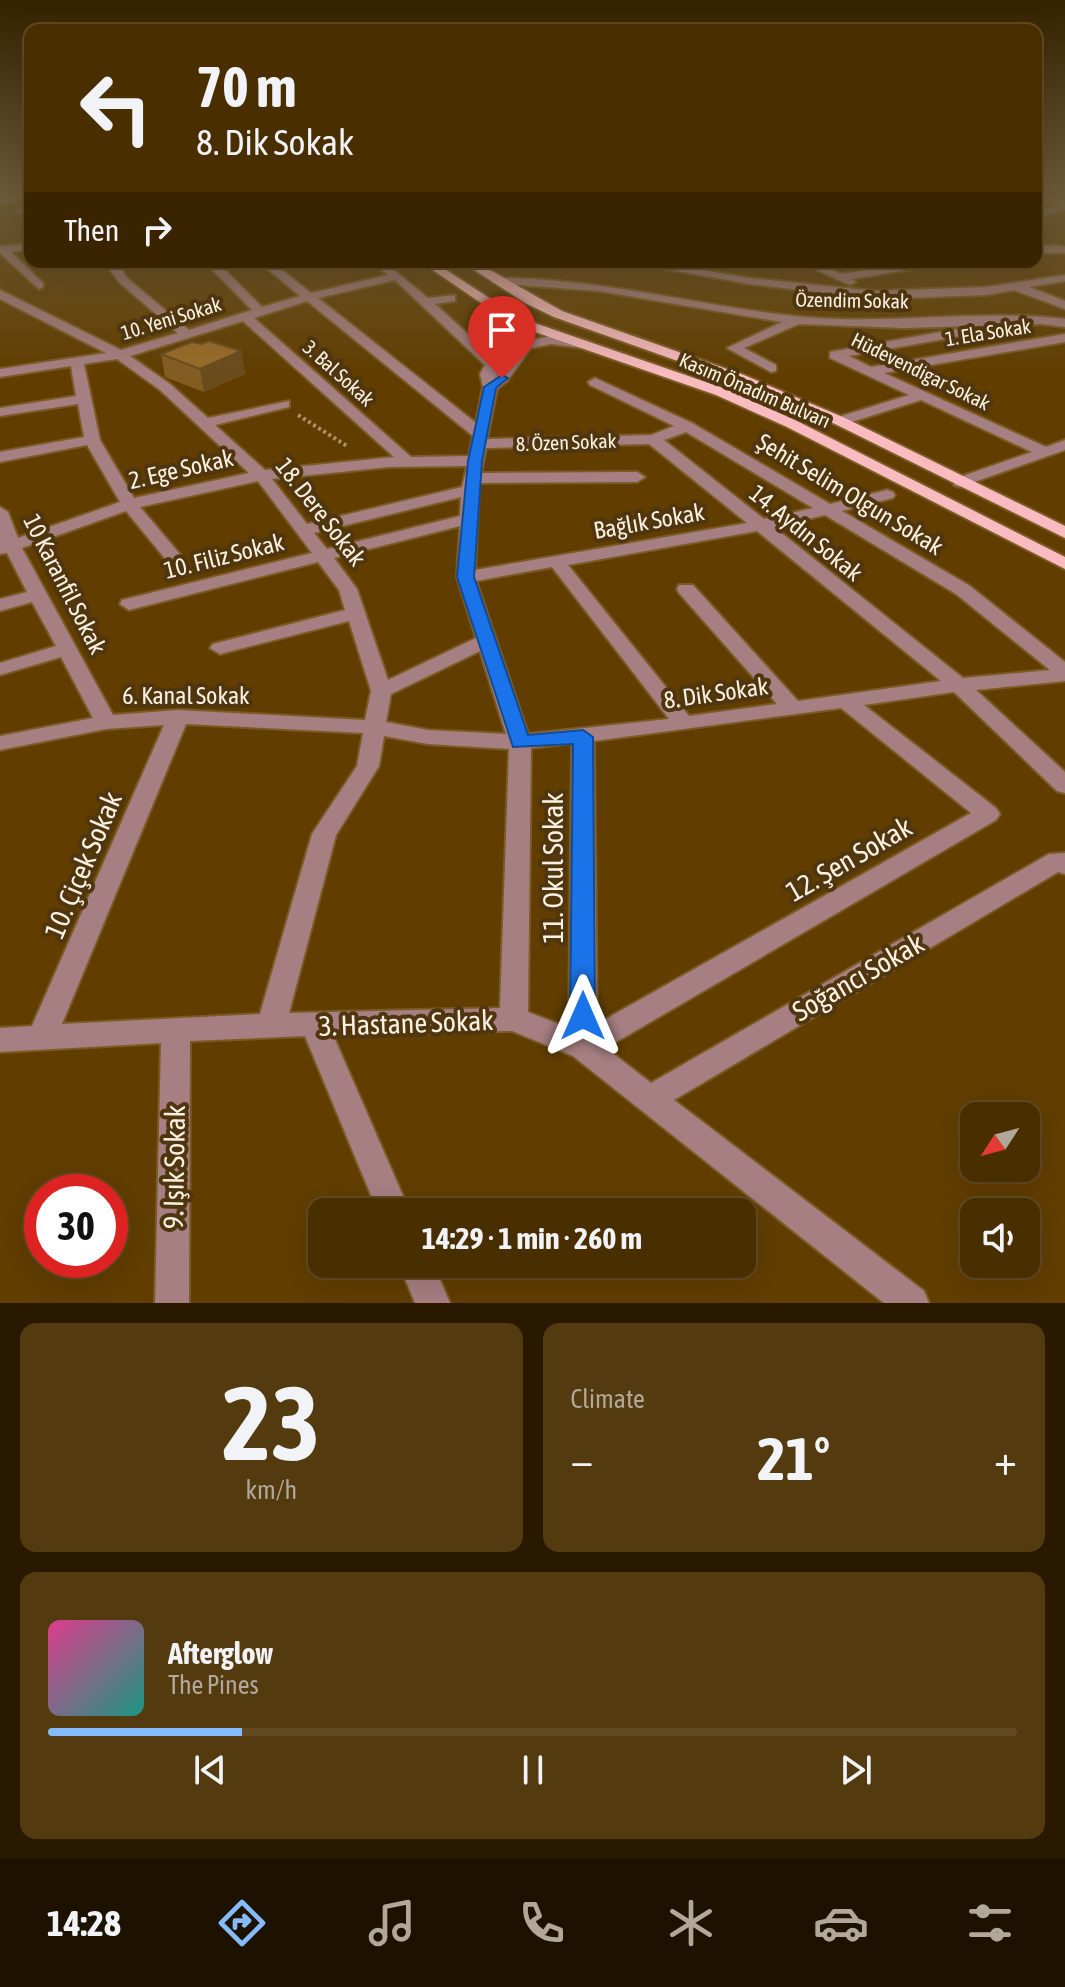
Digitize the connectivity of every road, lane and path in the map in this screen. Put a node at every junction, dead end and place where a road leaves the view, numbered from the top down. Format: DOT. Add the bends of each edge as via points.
graph roads {
  1 [pos="5,254"];
  2 [pos="114,268"];
  3 [pos="216,268"];
  4 [pos="272,268"];
  5 [pos="386,268"];
  6 [pos="436,268"];
  7 [pos="477,268"];
  8 [pos="704,268"];
  9 [pos="819,268"];
  10 [pos="905,268"];
  11 [pos="625,274"];
  12 [pos="397,276"];
  13 [pos="841,277"];
  14 [pos="1065,278"];
  15 [pos="497,281"];
  16 [pos="39,285"];
  17 [pos="682,286"];
  18 [pos="1015,286"];
  19 [pos="0,294"];
  20 [pos="875,295"];
  21 [pos="308,297"];
  22 [pos="451,298"];
  23 [pos="425,302"];
  24 [pos="1065,305"];
  25 [pos="253,315"];
  26 [pos="697,318"];
  27 [pos="798,320"];
  28 [pos="516,321"];
  29 [pos="975,321"];
  30 [pos="1065,323"];
  31 [pos="187,334"];
  32 [pos="1065,338"];
  33 [pos="582,344"];
  34 [pos="1044,344"];
  35 [pos="1065,352"];
  36 [pos="120,355"];
  37 [pos="77,363"];
  38 [pos="491,363"];
  39 [pos="771,368"];
  40 [pos="870,371"];
  41 [pos="0,373"];
  42 [pos="595,382"];
  43 [pos="490,387"];
  44 [pos="923,395"];
  45 [pos="83,399"];
  46 [pos="284,404"];
  47 [pos="0,412"];
  48 [pos="840,421"];
  49 [pos="206,423"];
  50 [pos="687,426"];
  51 [pos="653,439"];
  52 [pos="92,440"];
  53 [pos="1065,445"];
  54 [pos="1045,452"];
  55 [pos="0,457"];
  56 [pos="405,459"];
  57 [pos="376,462"];
  58 [pos="476,462"];
  59 [pos="262,476"];
  60 [pos="637,477"];
  61 [pos="960,482"];
  62 [pos="887,495"];
  63 [pos="129,504"];
  64 [pos="831,509"];
  65 [pos="0,512"];
  66 [pos="469,519"];
  67 [pos="758,526"];
  68 [pos="304,530"];
  69 [pos="1065,533"];
  70 [pos="6,548"];
  71 [pos="323,556"];
  72 [pos="556,561"];
  73 [pos="178,563"];
  74 [pos="1065,564"];
  75 [pos="466,577"];
  76 [pos="686,589"];
  77 [pos="37,595"];
  78 [pos="129,604"];
  79 [pos="0,605"];
  80 [pos="356,613"];
  81 [pos="487,640"];
  82 [pos="220,648"];
  83 [pos="68,649"];
  84 [pos="0,669"];
  85 [pos="1065,674"];
  86 [pos="959,685"];
  87 [pos="381,691"];
  88 [pos="845,701"];
  89 [pos="793,709"];
  90 [pos="178,717"];
  91 [pos="106,722"];
  92 [pos="684,724"];
  93 [pos="374,727"];
  94 [pos="583,737"];
  95 [pos="520,742"];
  96 [pos="0,743"];
  97 [pos="1065,785"];
  98 [pos="1065,865"];
  99 [pos="514,1019"];
  100 [pos="271,1025"];
  101 [pos="315,1026"];
  102 [pos="176,1030"];
  103 [pos="42,1037"];
  104 [pos="0,1040"];
  105 [pos="583,1047"];
  106 [pos="650,1099"];
  107 [pos="388,1198"];
  108 [pos="422,1278"];
  109 [pos="172,1303"];
  110 [pos="433,1303"];
  111 [pos="912,1303"];
  1 -- 16 [label="street"];
  2 -- 31 [label="street"];
  3 -- 25 [label="street, 3. Bal Sokak"];
  4 -- 21 [label="street"];
  5 -- 12 [label="street"];
  6 -- 28 [label="main road, Kasım Önadım Bulvarı"];
  7 -- 15 [label="main road, Kasım Önadım Bulvarı"];
  8 -- 17 [label="street"];
  9 -- 13 [label="street"];
  10 -- 13 [label="street"];
  11 -- 15 [label="street, Özendim Sokak"];
  11 -- 17 [label="street, Özendim Sokak"];
  11 -- 17 [label="street"];
  12 -- 21 [label="street, 10. Yeni Sokak"];
  12 -- 23 [label="street"];
  13 -- 20 [label="street"];
  14 -- 18 [label="street"];
  15 -- 48 [label="main road, Kasım Önadım Bulvarı" via="558,314 739,378"];
  17 -- 20 [label="street"];
  17 -- 26 [label="street" via="655,309"];
  17 -- 27 [label="street, Özendim Sokak"];
  18 -- 20 [label="street"];
  18 -- 24 [label="street"];
  19 -- 36 [label="street, 18. Dere Sokak"];
  21 -- 25 [label="street, 10. Yeni Sokak"];
  21 -- 58 [label="street" via="386,356"];
  22 -- 23 [label="street"];
  23 -- 38 [label="street"];
  25 -- 31 [label="street, 10. Yeni Sokak"];
  25 -- 56 [label="street, 3. Bal Sokak"];
  27 -- 29 [label="street, Özendim Sokak"];
  27 -- 39 [label="street" via="734,348"];
  28 -- 33 [label="main road, Kasım Önadım Bulvarı"];
  28 -- 38 [label="street, 8. Özen Sokak"];
  29 -- 30 [label="street, Özendim Sokak"];
  29 -- 40 [label="street, Hüdevendigar Sokak" via="985,329 835,355"];
  31 -- 36 [label="street, 10. Yeni Sokak"];
  32 -- 34 [label="street, 1. Ela Sokak"];
  33 -- 43 [label="street" via="551,340 527,345"];
  33 -- 74 [label="main road, Kasım Önadım Bulvarı" via="721,392 792,424"];
  34 -- 35 [label="street"];
  34 -- 40 [label="street, 1. Ela Sokak"];
  36 -- 37 [label="street, 10. Yeni Sokak"];
  36 -- 49 [label="street, 18. Dere Sokak"];
  37 -- 41 [label="street, 10. Yeni Sokak"];
  37 -- 45 [label="street"];
  38 -- 43 [label="street, 8. Özen Sokak"];
  40 -- 44 [label="street, Hüdevendigar Sokak"];
  42 -- 50 [label="street, Şehit Selim Olgun Sokak"];
  43 -- 58 [label="street, 8. Özen Sokak"];
  44 -- 48 [label="street"];
  44 -- 54 [label="street, Hüdevendigar Sokak"];
  45 -- 47 [label="street"];
  45 -- 52 [label="street"];
  46 -- 49 [label="street"];
  46 -- 57 [label="path"];
  48 -- 61 [label="main road, Kasım Önadım Bulvarı"];
  49 -- 59 [label="street, 18. Dere Sokak"];
  50 -- 51 [label="street"];
  50 -- 64 [label="street, Şehit Selim Olgun Sokak"];
  51 -- 58 [label="street, 8. Özen Sokak"];
  51 -- 67 [label="street, 14. Aydın Sokak"];
  52 -- 55 [label="street"];
  52 -- 63 [label="street"];
  53 -- 54 [label="street"];
  54 -- 61 [label="street"];
  56 -- 57 [label="street, 2. Ege Sokak"];
  56 -- 58 [label="street, 2. Ege Sokak"];
  57 -- 59 [label="street, 2. Ege Sokak"];
  58 -- 60 [label="street"];
  58 -- 66 [label="street, 8. Özen Sokak"];
  58 -- 68 [label="street"];
  59 -- 63 [label="street, 2. Ege Sokak"];
  59 -- 68 [label="street, 18. Dere Sokak"];
  61 -- 69 [label="main road, Kasım Önadım Bulvarı"];
  62 -- 64 [label="street, Bağlık Sokak"];
  63 -- 70 [label="street, 2. Ege Sokak"];
  63 -- 73 [label="street"];
  64 -- 67 [label="street, Bağlık Sokak"];
  64 -- 85 [label="street, Şehit Selim Olgun Sokak" via="963,590"];
  65 -- 70 [label="street, 10 Karanfil Sokak"];
  66 -- 71 [label="street, 10. Filiz Sokak"];
  66 -- 75 [label="street, 8. Özen Sokak"];
  67 -- 72 [label="street, Bağlık Sokak"];
  67 -- 86 [label="street, 14. Aydın Sokak"];
  68 -- 71 [label="street, 18. Dere Sokak"];
  70 -- 77 [label="street, 10 Karanfil Sokak"];
  71 -- 78 [label="street, 10. Filiz Sokak"];
  71 -- 80 [label="street, 18. Dere Sokak" via="348,589"];
  72 -- 75 [label="street, Bağlık Sokak"];
  72 -- 92 [label="street"];
  75 -- 81 [label="street, 8. Özen Sokak"];
  76 -- 89 [label="street"];
  77 -- 79 [label="street"];
  77 -- 83 [label="street, 10 Karanfil Sokak"];
  80 -- 82 [label="street"];
  80 -- 87 [label="street, 18. Dere Sokak"];
  81 -- 87 [label="street"];
  81 -- 95 [label="street, 8. Özen Sokak"];
  83 -- 84 [label="street"];
  83 -- 91 [label="street, 10 Karanfil Sokak"];
  85 -- 86 [label="street, 8. Dik Sokak"];
  86 -- 88 [label="street, 8. Dik Sokak"];
  86 -- 97 [label="street, 14. Aydın Sokak"];
  87 -- 93 [label="street, 18. Dere Sokak"];
  88 -- 89 [label="street, 8. Dik Sokak"];
  88 -- 105 [label="street, 12. Şen Sokak" via="988,814"];
  89 -- 92 [label="street, 8. Dik Sokak"];
  90 -- 91 [label="street, 6. Kanal Sokak"];
  90 -- 93 [label="street, 6. Kanal Sokak"];
  90 -- 103 [label="street, 10. Çiçek Sokak"];
  91 -- 96 [label="street, 6. Kanal Sokak"];
  92 -- 94 [label="street, 8. Dik Sokak"];
  93 -- 95 [label="street, 8. Dik Sokak" via="428,737"];
  93 -- 100 [label="street, 18. Dere Sokak" via="368,766 324,834"];
  94 -- 95 [label="street, 8. Dik Sokak"];
  94 -- 105 [label="street, 11. Okul Sokak"];
  95 -- 99 [label="street, 11. Okul Sokak"];
  98 -- 106 [label="street, Soğancı Sokak" via="1058,860"];
  99 -- 101 [label="street, 3. Hastane Sokak"];
  99 -- 105 [label="street, 3. Hastane Sokak"];
  100 -- 101 [label="street, 3. Hastane Sokak"];
  100 -- 102 [label="street, 3. Hastane Sokak"];
  101 -- 107 [label="street"];
  102 -- 103 [label="street, 3. Hastane Sokak"];
  102 -- 109 [label="street, 9. Işık Sokak"];
  103 -- 104 [label="street, 3. Hastane Sokak"];
  105 -- 106 [label="street, 3. Hastane Sokak"];
  106 -- 111 [label="street, 3. Hastane Sokak"];
  108 -- 110 [label="street"];
}
